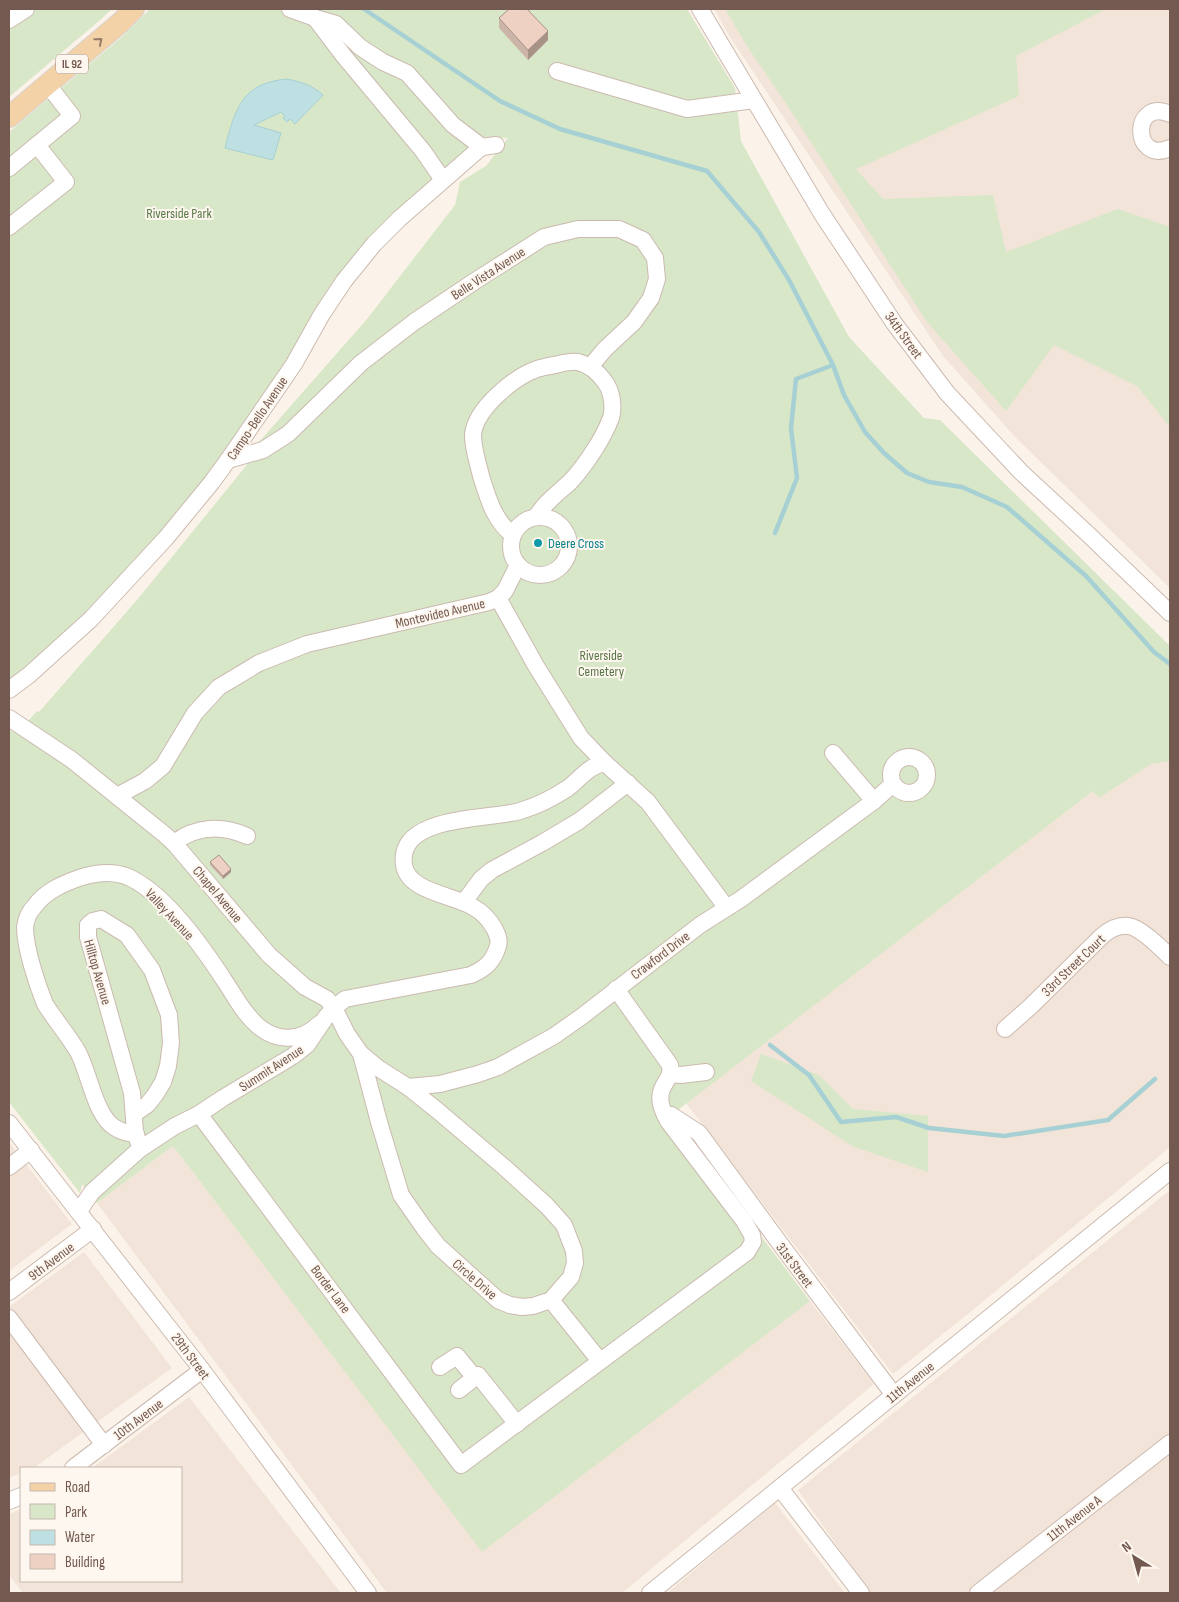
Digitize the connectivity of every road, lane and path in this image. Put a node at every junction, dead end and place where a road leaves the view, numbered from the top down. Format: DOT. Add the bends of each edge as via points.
graph roads {
  1 [pos="26,9"];
  2 [pos="134,9"];
  3 [pos="290,9"];
  4 [pos="700,9"];
  5 [pos="315,18"];
  6 [pos="9,20"];
  7 [pos="557,72"];
  8 [pos="48,85"];
  9 [pos="754,100"];
  10 [pos="1170,114"];
  11 [pos="9,117"];
  12 [pos="37,146"];
  13 [pos="1170,148"];
  14 [pos="9,168"];
  15 [pos="443,180"];
  16 [pos="9,227"];
  17 [pos="590,367"];
  18 [pos="228,460"];
  19 [pos="536,517"];
  20 [pos="513,535"];
  21 [pos="518,565"];
  22 [pos="498,598"];
  23 [pos="1170,612"];
  24 [pos="9,690"];
  25 [pos="9,718"];
  26 [pos="574,728"];
  27 [pos="833,753"];
  28 [pos="605,763"];
  29 [pos="580,778"];
  30 [pos="628,783"];
  31 [pos="893,784"];
  32 [pos="118,796"];
  33 [pos="874,801"];
  34 [pos="247,836"];
  35 [pos="174,843"];
  36 [pos="464,902"];
  37 [pos="726,907"];
  38 [pos="1170,957"];
  39 [pos="616,989"];
  40 [pos="330,1012"];
  41 [pos="1005,1028"];
  42 [pos="361,1054"];
  43 [pos="706,1072"];
  44 [pos="670,1074"];
  45 [pos="408,1087"];
  46 [pos="134,1114"];
  47 [pos="199,1114"];
  48 [pos="665,1115"];
  49 [pos="9,1123"];
  50 [pos="138,1142"];
  51 [pos="31,1150"];
  52 [pos="9,1167"];
  53 [pos="1170,1171"];
  54 [pos="79,1211"];
  55 [pos="93,1229"];
  56 [pos="9,1292"];
  57 [pos="551,1300"];
  58 [pos="9,1318"];
  59 [pos="600,1361"];
  60 [pos="440,1367"];
  61 [pos="202,1370"];
  62 [pos="475,1378"];
  63 [pos="459,1390"];
  64 [pos="894,1395"];
  65 [pos="517,1424"];
  66 [pos="1170,1443"];
  67 [pos="104,1445"];
  68 [pos="74,1467"];
  69 [pos="780,1488"];
  70 [pos="859,1592"];
  71 [pos="368,1593"];
  72 [pos="650,1593"];
  73 [pos="978,1593"];
  1 -- 6 [label="street"];
  8 -- 2 [label="main road, IL 92, one-way"];
  3 -- 5 [label="street"];
  4 -- 9 [label="street, 34th Street"];
  5 -- 15 [label="street"];
  5 -- 15 [label="street, Campo-Bello Avenue" via="336,24 360,47 406,73 453,125 489,146"];
  7 -- 9 [label="street" via="687,109"];
  8 -- 11 [label="main road, IL 92"];
  8 -- 12 [label="street" via="72,116"];
  9 -- 23 [label="street, 34th Street" via="822,214 894,323 947,393 1021,472"];
  10 -- 13 [label="street" via="1152,113 1143,121 1140,134 1146,145 1154,150"];
  12 -- 14 [label="street"];
  12 -- 16 [label="street" via="66,182"];
  15 -- 18 [label="street, Campo-Bello Avenue" via="374,244 344,281 294,364"];
  17 -- 18 [label="street, Belle Vista Avenue" via="634,322 650,298 657,279 655,258 643,240 620,228 578,229 544,237 414,322 368,357 288,434 263,450"];
  17 -- 19 [label="street" via="608,386 612,416 584,464"];
  17 -- 20 [label="street" via="576,362 529,372 505,388 477,421 473,434 474,450 488,498 498,519"];
  18 -- 24 [label="street, Campo-Bello Avenue" via="166,538 91,619"];
  19 -- 20 [label="street" via="525,521"];
  19 -- 21 [label="street" via="551,519 562,528 568,537 565,560 558,568 538,575"];
  20 -- 21 [label="street" via="511,550"];
  21 -- 22 [label="street"];
  22 -- 26 [label="street, Montevideo Avenue"];
  22 -- 32 [label="street, Montevideo Avenue" via="307,644 259,662 219,687 195,713 163,766"];
  25 -- 32 [label="street, Chapel Avenue" via="72,760"];
  26 -- 28 [label="street, Montevideo Avenue"];
  26 -- 29 [label="street" via="583,750"];
  27 -- 33 [label="street"];
  28 -- 29 [label="street, Summit Avenue" via="593,766"];
  28 -- 30 [label="street, Montevideo Avenue"];
  29 -- 36 [label="street, Summit Avenue" via="547,801 520,811 442,823 412,839 404,856 408,875 428,890"];
  30 -- 36 [label="street" via="579,821 492,870"];
  30 -- 37 [label="street, Montevideo Avenue" via="659,815"];
  31 -- 33 [label="street, Crawford Drive"];
  32 -- 35 [label="street, Chapel Avenue"];
  33 -- 37 [label="street, Crawford Drive"];
  34 -- 35 [label="street" via="235,830 216,828 181,837"];
  35 -- 40 [label="street, Chapel Avenue" via="269,954 305,987 327,999"];
  36 -- 40 [label="street, Summit Avenue" via="486,916 497,934 499,942 489,966 471,975 345,999"];
  37 -- 39 [label="street, Crawford Drive"];
  38 -- 41 [label="street, 33rd Street Court" via="1137,929 1128,926 1110,930"];
  39 -- 44 [label="street" via="670,1065"];
  39 -- 45 [label="street, Crawford Drive" via="554,1036 498,1067 440,1084"];
  40 -- 42 [label="street, Chapel Avenue"];
  40 -- 47 [label="street, Summit Avenue" via="307,1046"];
  40 -- 50 [label="street, Valley Avenue" via="314,1028 296,1037 277,1037 257,1026 177,917 149,889 112,873 93,874 51,891 34,907 25,927 41,996 77,1050 107,1121"];
  42 -- 45 [label="street, Chapel Avenue"];
  42 -- 57 [label="street, Circle Drive" via="401,1195 424,1228 444,1252 498,1300 522,1307"];
  43 -- 44 [label="street"];
  44 -- 48 [label="street" via="660,1095"];
  45 -- 57 [label="street" via="504,1167 564,1225 575,1263 571,1277"];
  46 -- 46 [label="street, Hilltop Avenue" via="147,1106 163,1082 171,1043 169,1015 152,970 127,935 102,919 88,925 88,937 132,1093"];
  46 -- 50 [label="street, Hilltop Avenue"];
  47 -- 50 [label="street, Summit Avenue"];
  47 -- 65 [label="street, Border Lane" via="461,1465"];
  48 -- 59 [label="street" via="744,1221 753,1242 747,1252"];
  48 -- 64 [label="street, 31st Street" via="671,1115 699,1133"];
  49 -- 51 [label="street, 29th Street"];
  50 -- 54 [label="street, Summit Avenue"];
  51 -- 52 [label="street"];
  51 -- 54 [label="street, 29th Street"];
  53 -- 64 [label="street, 11th Avenue"];
  54 -- 55 [label="street, 29th Street"];
  55 -- 56 [label="street, 9th Avenue"];
  55 -- 61 [label="street, 29th Street"];
  57 -- 59 [label="street"];
  58 -- 67 [label="street"];
  59 -- 65 [label="street"];
  60 -- 62 [label="street" via="457,1356"];
  61 -- 67 [label="street, 10th Avenue"];
  61 -- 71 [label="street, 29th Street"];
  62 -- 63 [label="street"];
  62 -- 65 [label="street" via="478,1375"];
  64 -- 69 [label="street, 11th Avenue"];
  66 -- 73 [label="street, 11th Avenue A"];
  67 -- 68 [label="street, 10th Avenue"];
  69 -- 70 [label="street"];
  69 -- 72 [label="street, 11th Avenue"];
}
